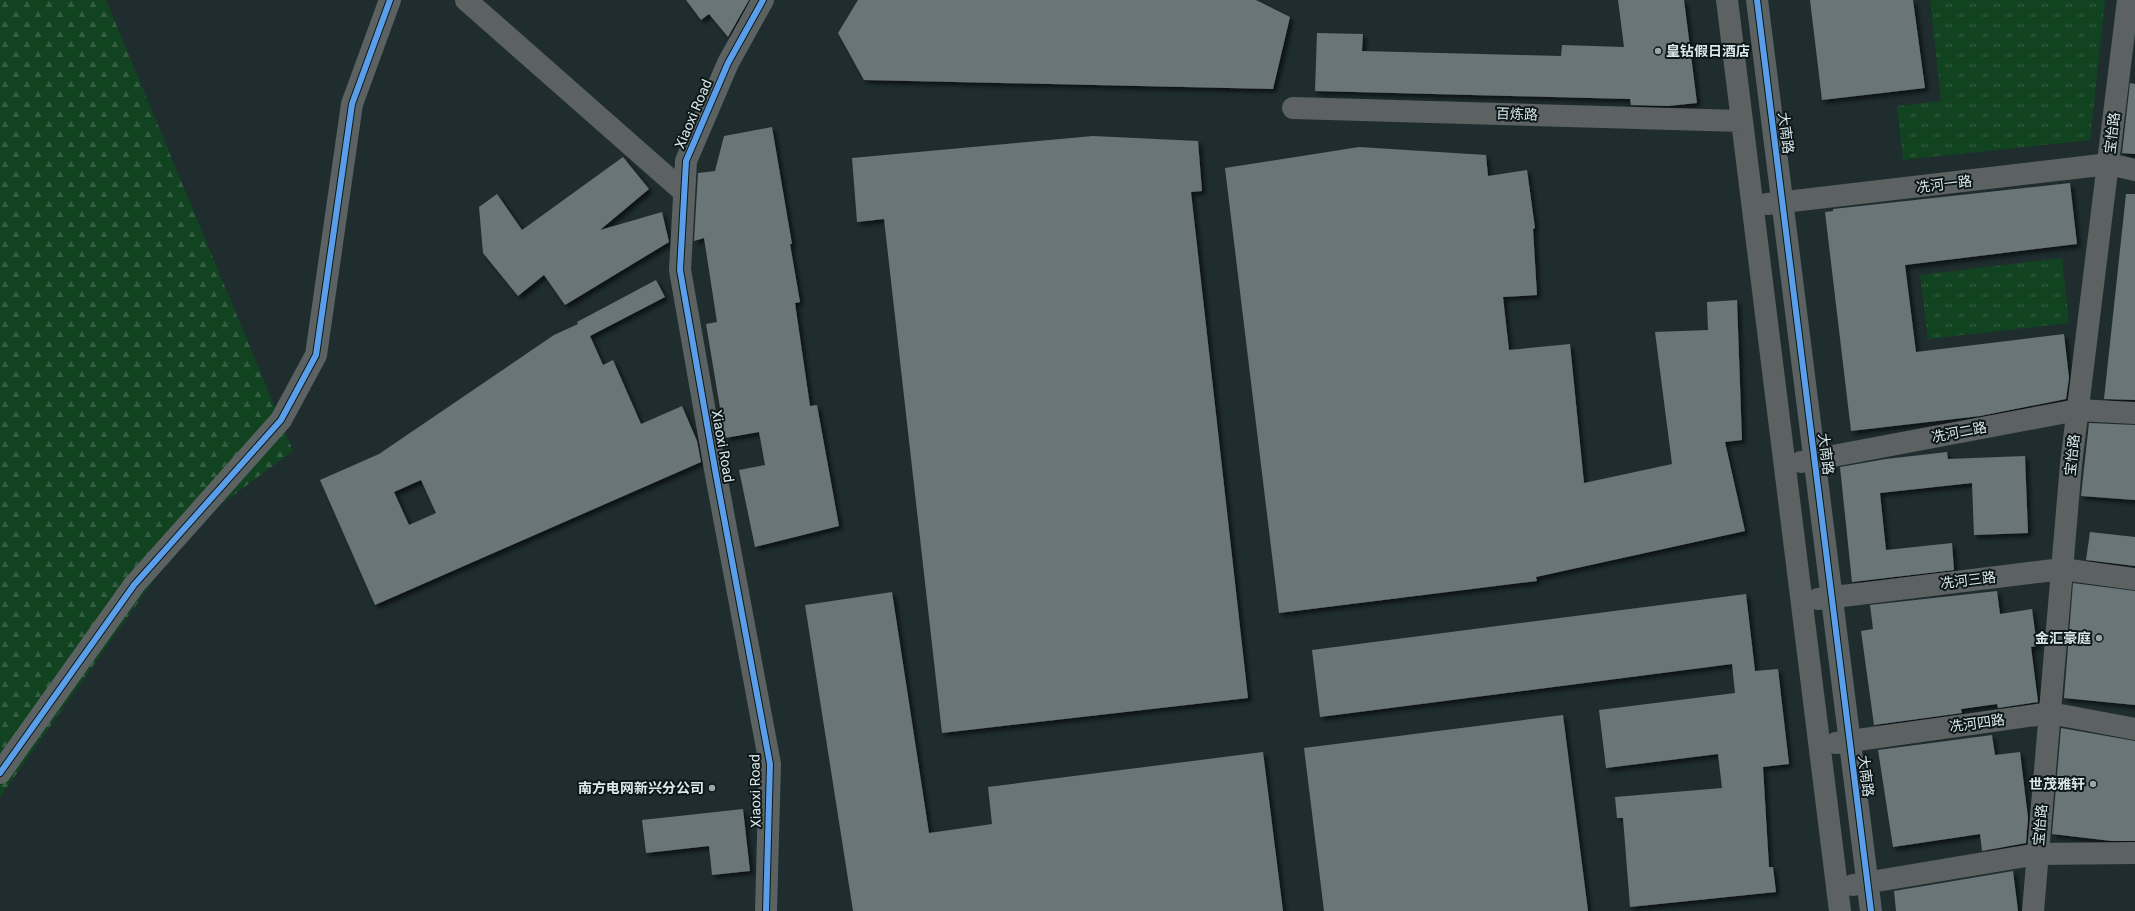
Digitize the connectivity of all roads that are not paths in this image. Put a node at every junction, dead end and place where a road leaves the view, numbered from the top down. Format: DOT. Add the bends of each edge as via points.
graph roads {
  1 [pos="390,0"];
  2 [pos="466,0"];
  3 [pos="763,0"];
  4 [pos="1726,0"];
  5 [pos="1757,0"];
  6 [pos="2128,0"];
  7 [pos="1294,108"];
  8 [pos="1742,121"];
  9 [pos="2108,164"];
  10 [pos="2135,170"];
  11 [pos="684,192"];
  12 [pos="1782,202"];
  13 [pos="1752,206"];
  14 [pos="2077,410"];
  15 [pos="2135,413"];
  16 [pos="1814,460"];
  17 [pos="1784,465"];
  18 [pos="2062,569"];
  19 [pos="2135,579"];
  20 [pos="1832,597"];
  21 [pos="1801,601"];
  22 [pos="2050,712"];
  23 [pos="2135,729"];
  24 [pos="1849,741"];
  25 [pos="1819,745"];
  26 [pos="0,773"];
  27 [pos="2135,853"];
  28 [pos="2038,854"];
  29 [pos="1867,882"];
  30 [pos="1836,887"];
  31 [pos="766,911"];
  32 [pos="1840,911"];
  33 [pos="1871,911"];
  34 [pos="2033,911"];
  1 -- 26 [label="street" via="352,104 316,355 281,420 134,585"];
  2 -- 11 [label="street"];
  3 -- 11 [label="street, Xiaoxi Road" via="728,63 686,162"];
  4 -- 8 [label="street"];
  5 -- 12 [label="street, 大南路"];
  6 -- 9 [label="street, 宝怡路"];
  7 -- 8 [label="street, 百炼路"];
  8 -- 13 [label="street"];
  9 -- 10 [label="street, 冼河一路"];
  9 -- 12 [label="street, 冼河一路"];
  9 -- 14 [label="street, 宝怡路"];
  11 -- 31 [label="street, Xiaoxi Road" via="680,270 770,764"];
  12 -- 13 [label="street, 冼河一路"];
  12 -- 16 [label="street, 大南路"];
  13 -- 17 [label="street" via="1751,199"];
  14 -- 15 [label="street, 冼河二路"];
  14 -- 16 [label="street, 冼河二路"];
  14 -- 18 [label="street, 宝怡路"];
  16 -- 17 [label="street, 冼河二路"];
  16 -- 20 [label="street, 大南路"];
  17 -- 21 [label="street"];
  18 -- 19 [label="street, 冼河三路"];
  18 -- 20 [label="street, 冼河三路"];
  18 -- 22 [label="street, 宝怡路"];
  20 -- 21 [label="street, 冼河三路"];
  20 -- 24 [label="street, 大南路"];
  21 -- 25 [label="street"];
  22 -- 23 [label="street, 冼河四路"];
  22 -- 24 [label="street, 冼河四路"];
  22 -- 28 [label="street, 宝怡路"];
  24 -- 25 [label="street, 冼河四路"];
  24 -- 29 [label="street, 大南路"];
  25 -- 30 [label="street"];
  27 -- 28 [label="street"];
  28 -- 29 [label="street"];
  28 -- 34 [label="street, 宝怡路"];
  29 -- 30 [label="street"];
  29 -- 33 [label="street, 大南路"];
  30 -- 32 [label="street"];
}
